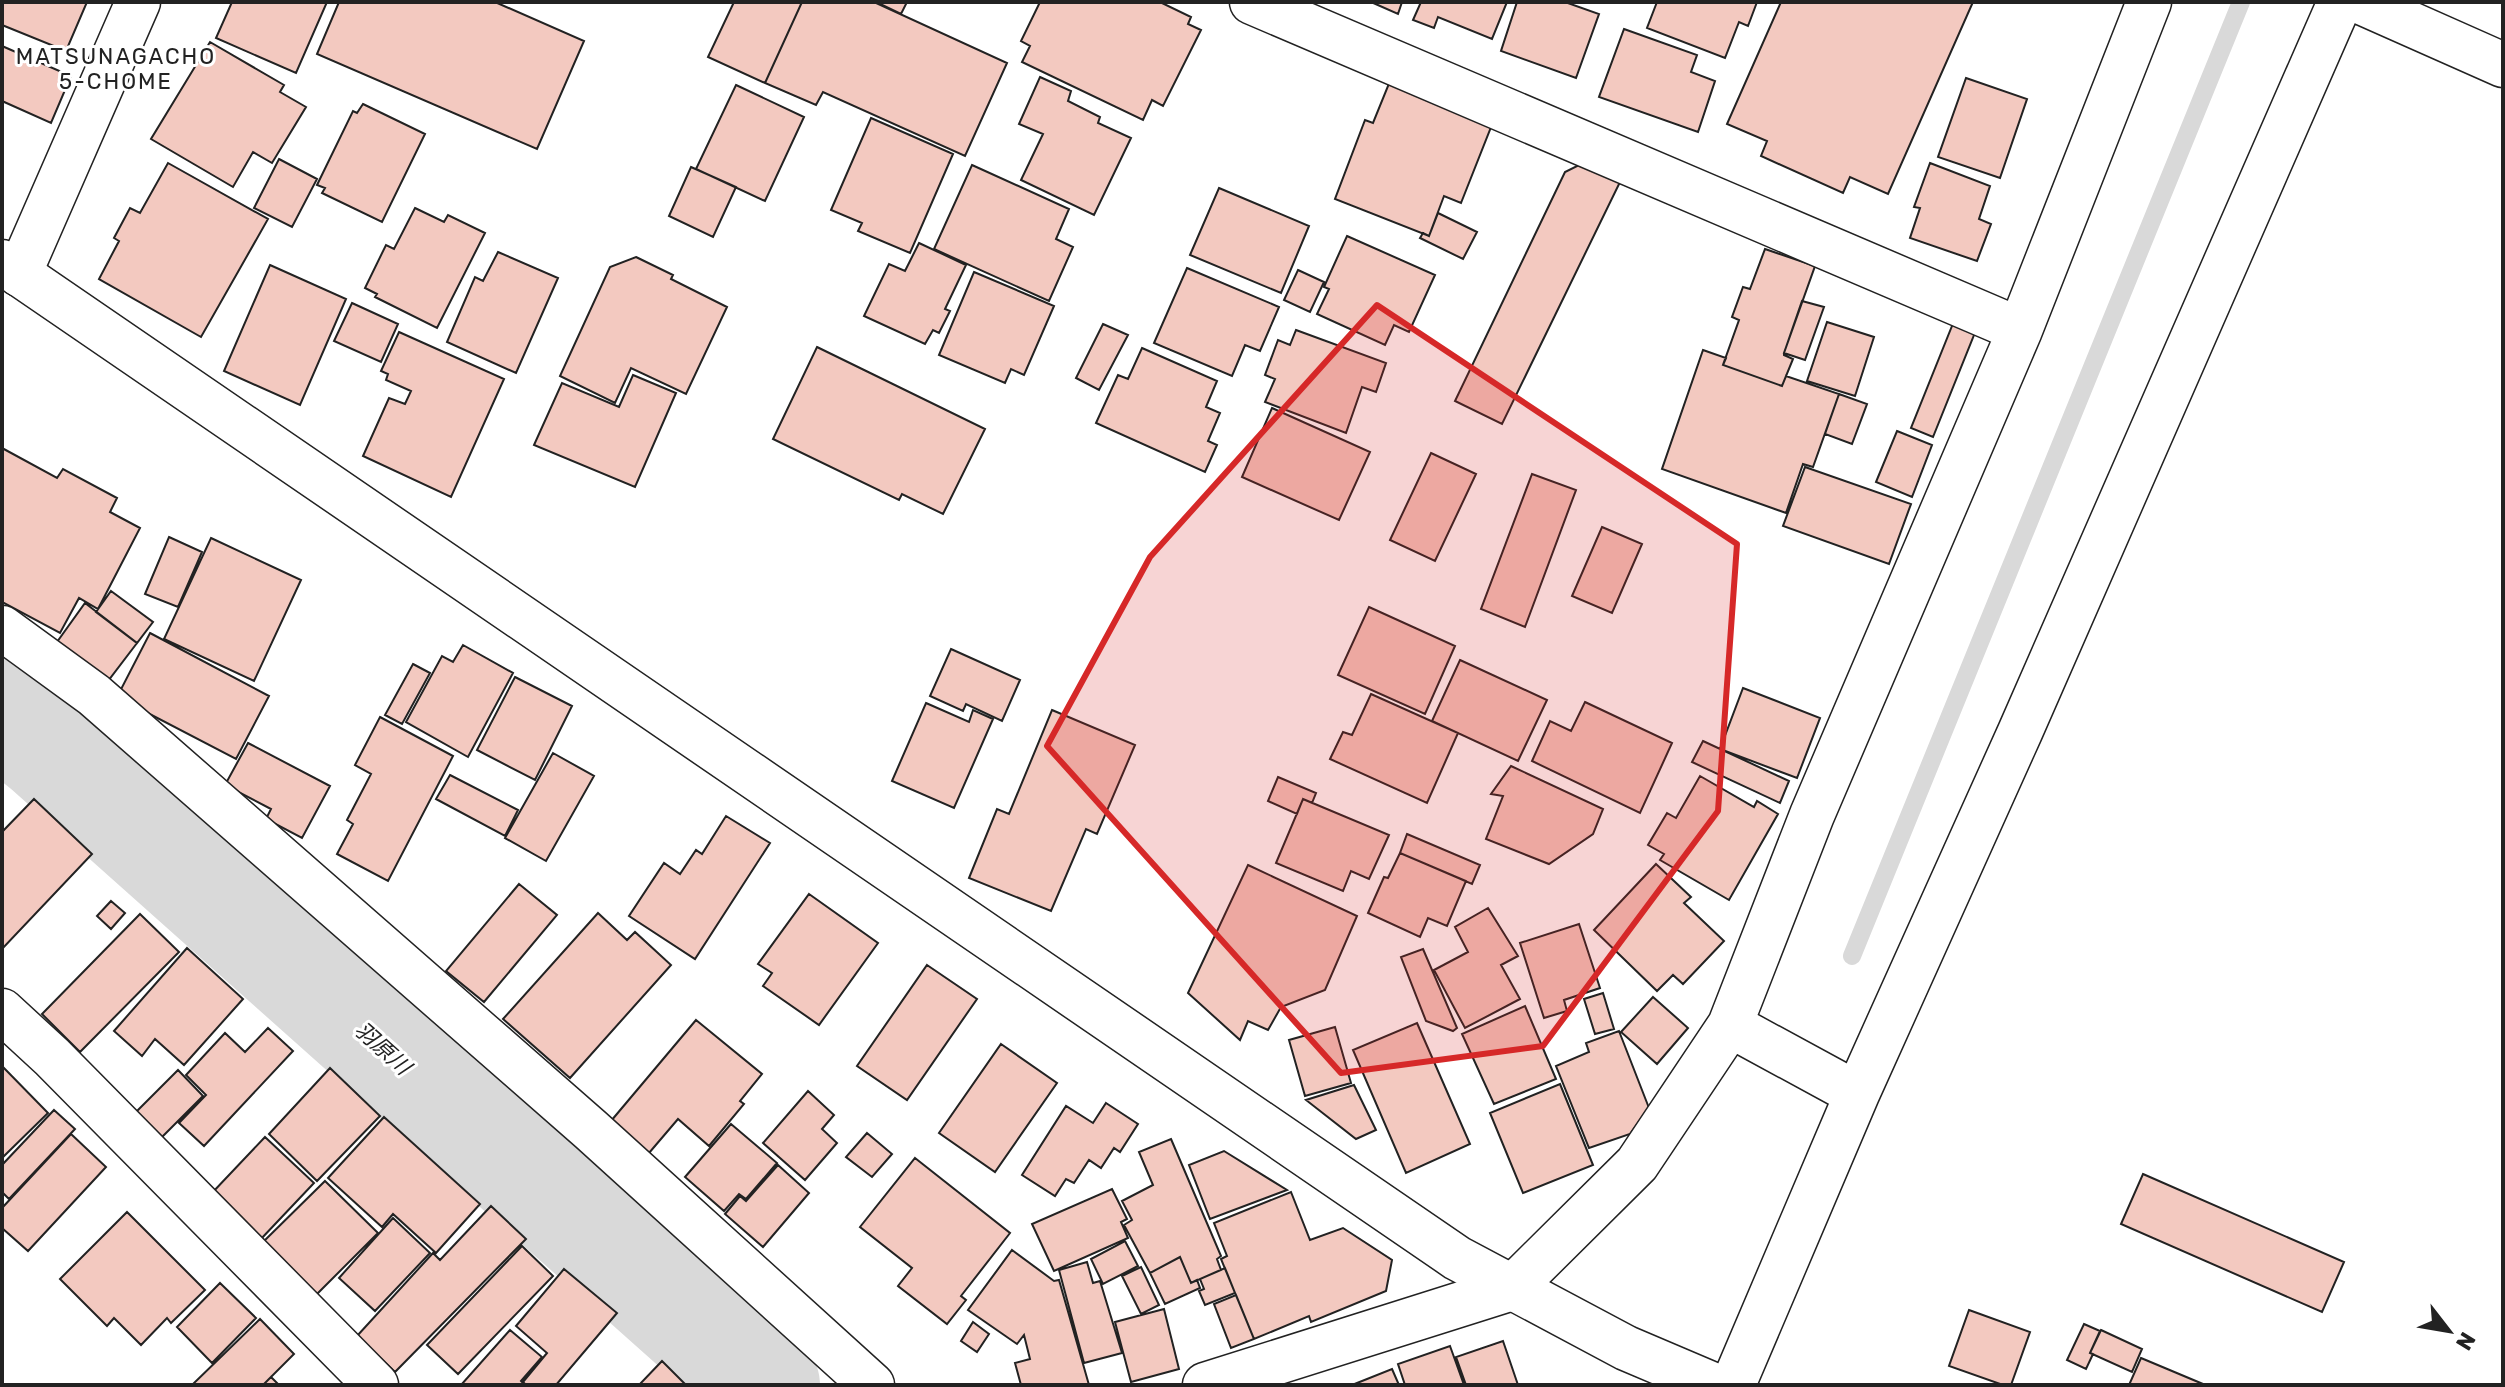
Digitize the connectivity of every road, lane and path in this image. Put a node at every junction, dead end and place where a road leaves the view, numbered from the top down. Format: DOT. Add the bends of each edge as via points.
graph roads {
  1 [pos="138,2"];
  2 [pos="1252,2"];
  3 [pos="2149,2"];
  4 [pos="2340,2"];
  5 [pos="2361,2"];
  6 [pos="2503,65"];
  7 [pos="10,268"];
  8 [pos="2020,330"];
  9 [pos="2,628"];
  10 [pos="2,1011"];
  11 [pos="1730,1025"];
  12 [pos="1857,1094"];
  13 [pos="1512,1288"];
  14 [pos="376,1385"];
  15 [pos="872,1385"];
  16 [pos="1205,1385"];
  17 [pos="1713,1385"];
  18 [pos="1733,1385"];
  1 -- 7 [label="street"];
  2 -- 8 [label="street"];
  3 -- 8 [label="street"];
  4 -- 12 [label="street"];
  5 -- 6 [label="street"];
  7 -- 13 [label="street" via="1457,1258"];
  8 -- 11 [label="street" via="1812,815"];
  9 -- 15 [label="street" via="94,695 591,1130"];
  10 -- 14 [label="street"];
  11 -- 12 [label="street"];
  11 -- 13 [label="street" via="1637,1164"];
  12 -- 18 [label="street"];
  13 -- 16 [label="street"];
  13 -- 17 [label="street" via="1626,1348"];
}
